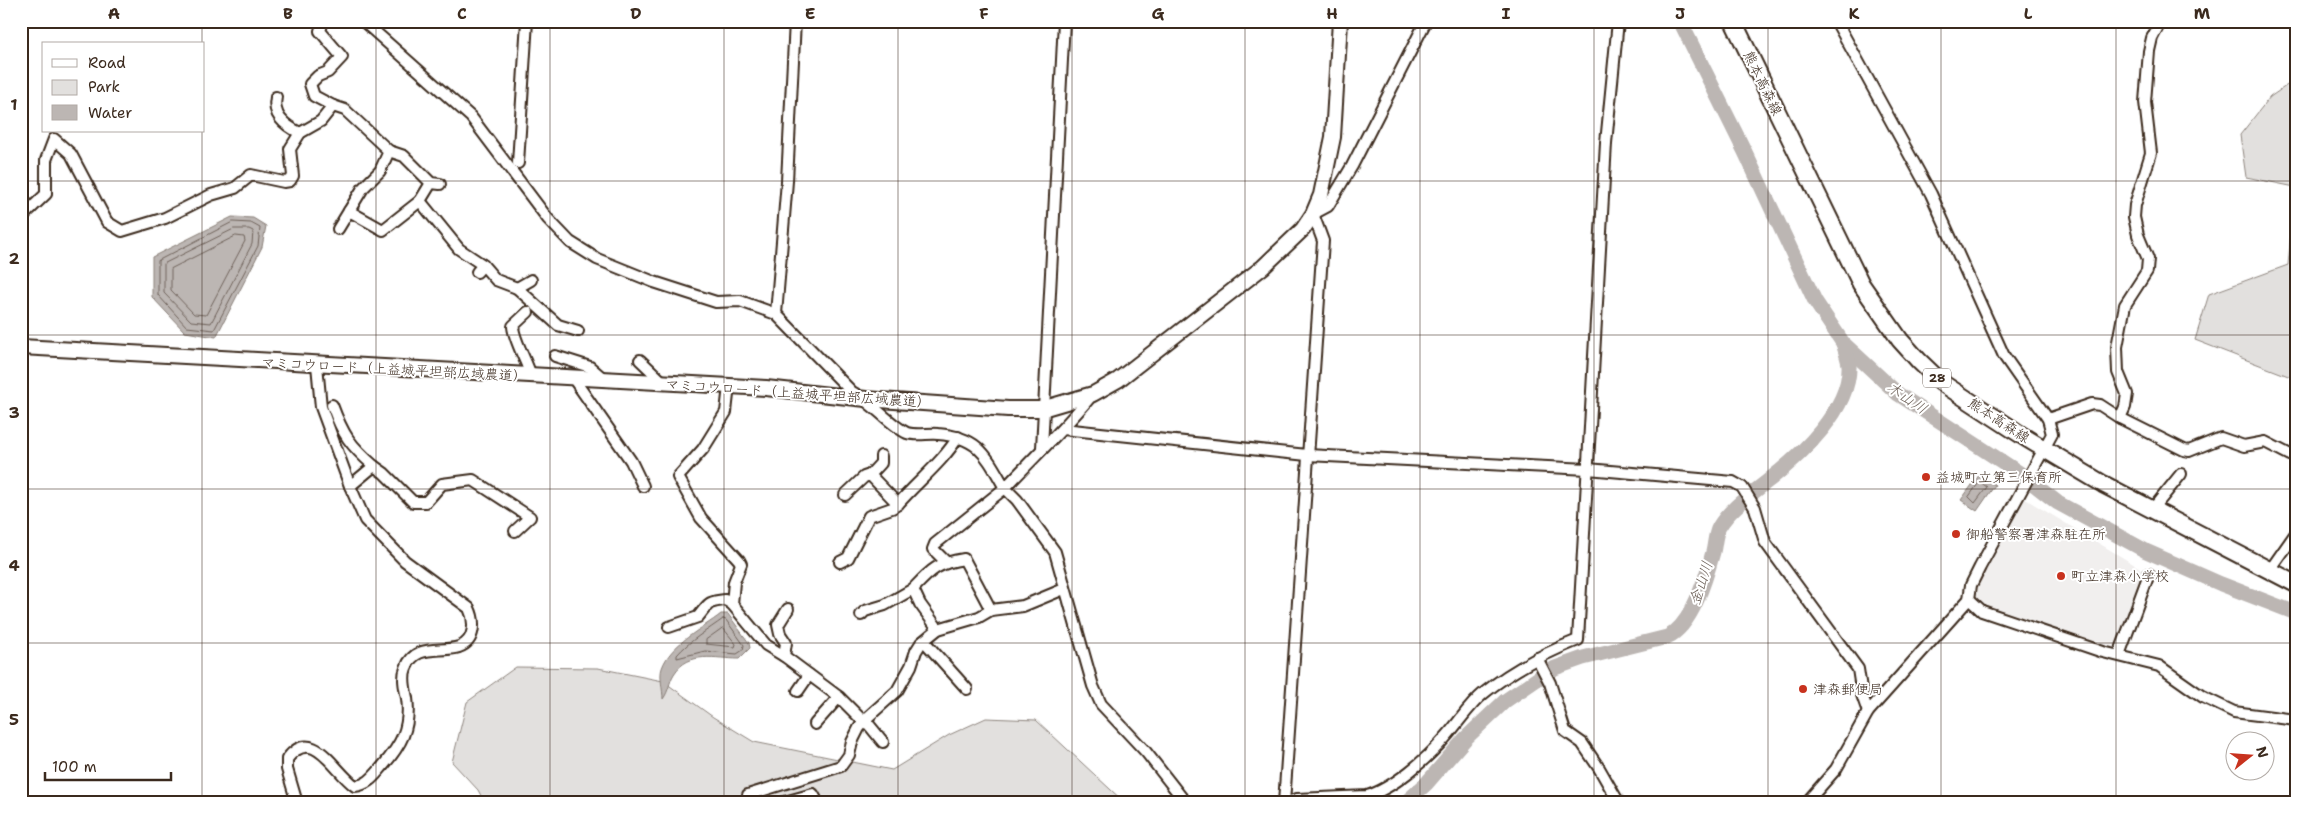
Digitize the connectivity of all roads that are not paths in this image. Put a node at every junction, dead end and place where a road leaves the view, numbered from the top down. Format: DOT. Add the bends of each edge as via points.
graph roads {
  1 [pos="323,21"];
  2 [pos="362,21"];
  3 [pos="527,21"];
  4 [pos="795,21"];
  5 [pos="1064,21"];
  6 [pos="1340,21"];
  7 [pos="1426,21"];
  8 [pos="1618,21"];
  9 [pos="1732,21"];
  10 [pos="1836,21"];
  11 [pos="2161,21"];
  12 [pos="276,97"];
  13 [pos="333,106"];
  14 [pos="300,133"];
  15 [pos="390,151"];
  16 [pos="518,163"];
  17 [pos="420,201"];
  18 [pos="349,211"];
  19 [pos="1313,214"];
  20 [pos="21,218"];
  21 [pos="338,228"];
  22 [pos="531,280"];
  23 [pos="517,288"];
  24 [pos="528,312"];
  25 [pos="776,314"];
  26 [pos="578,331"];
  27 [pos="21,348"];
  28 [pos="554,356"];
  29 [pos="640,360"];
  30 [pos="317,365"];
  31 [pos="531,376"];
  32 [pos="573,378"];
  33 [pos="605,380"];
  34 [pos="664,383"];
  35 [pos="729,386"];
  36 [pos="1092,394"];
  37 [pos="866,399"];
  38 [pos="332,405"];
  39 [pos="1042,409"];
  40 [pos="2120,418"];
  41 [pos="2048,419"];
  42 [pos="1063,429"];
  43 [pos="958,437"];
  44 [pos="1042,448"];
  45 [pos="2042,451"];
  46 [pos="1307,455"];
  47 [pos="880,456"];
  48 [pos="2296,458"];
  49 [pos="374,466"];
  50 [pos="1588,470"];
  51 [pos="2181,474"];
  52 [pos="870,475"];
  53 [pos="350,486"];
  54 [pos="643,486"];
  55 [pos="1004,488"];
  56 [pos="846,495"];
  57 [pos="898,504"];
  58 [pos="2152,510"];
  59 [pos="515,531"];
  60 [pos="2296,533"];
  61 [pos="945,561"];
  62 [pos="840,562"];
  63 [pos="2270,570"];
  64 [pos="2148,574"];
  65 [pos="2296,584"];
  66 [pos="913,588"];
  67 [pos="1064,589"];
  68 [pos="1969,600"];
  69 [pos="732,604"];
  70 [pos="788,609"];
  71 [pos="992,610"];
  72 [pos="860,615"];
  73 [pos="669,627"];
  74 [pos="938,629"];
  75 [pos="924,641"];
  76 [pos="2119,655"];
  77 [pos="784,656"];
  78 [pos="1539,660"];
  79 [pos="809,675"];
  80 [pos="966,690"];
  81 [pos="798,691"];
  82 [pos="839,697"];
  83 [pos="1868,712"];
  84 [pos="2296,720"];
  85 [pos="864,721"];
  86 [pos="815,724"];
  87 [pos="883,742"];
  88 [pos="297,803"];
  89 [pos="747,803"];
  90 [pos="781,803"];
  91 [pos="818,803"];
  92 [pos="1186,803"];
  93 [pos="1618,803"];
  94 [pos="1806,803"];
  1 -- 13 [label="street" via="320,31 346,56 310,84 314,96"];
  2 -- 25 [label="street" via="471,117 548,219 570,242 597,259 654,282 716,302 740,301"];
  3 -- 16 [label="street"];
  4 -- 25 [label="street"];
  5 -- 39 [label="street"];
  6 -- 19 [label="street, マミコウロード（上益城平坦部広域農道）" via="1333,137 1321,195"];
  7 -- 19 [label="street" via="1352,166 1328,206"];
  8 -- 50 [label="street" via="1606,143"];
  9 -- 45 [label="main road, 熊本高森線 / 28" via="1861,284 1900,340 1942,383"];
  10 -- 41 [label="street" via="1930,194 2004,356"];
  11 -- 40 [label="street" via="2148,51 2145,102 2151,153 2134,216 2148,259 2147,271 2125,305 2117,347 2118,372 2127,394"];
  12 -- 14 [label="street" via="274,106 278,116"];
  13 -- 14 [label="street" via="321,121"];
  13 -- 15 [label="street" via="345,110"];
  14 -- 20 [label="street" via="290,148 293,176 290,181 251,175 235,188 211,195 164,218 122,231 108,222 71,154 54,139 46,160 46,194"];
  15 -- 17 [label="street" via="404,156 435,184"];
  15 -- 18 [label="street"];
  17 -- 18 [label="street" via="382,230"];
  17 -- 23 [label="street" via="459,249 480,268 496,280"];
  18 -- 21 [label="street"];
  19 -- 36 [label="street, マミコウロード（上益城平坦部広域農道）" via="1303,229 1263,268 1118,380"];
  19 -- 46 [label="street" via="1323,241"];
  22 -- 23 [label="street"];
  23 -- 26 [label="street" via="558,324"];
  24 -- 31 [label="street" via="513,326 513,333"];
  25 -- 37 [label="street" via="852,392"];
  27 -- 30 [label="street, マミコウロード（上益城平坦部広域農道）"];
  28 -- 33 [label="street" via="590,367"];
  29 -- 34 [label="street"];
  30 -- 31 [label="street, マミコウロード（上益城平坦部広域農道）"];
  30 -- 53 [label="street" via="322,407"];
  31 -- 32 [label="street, マミコウロード（上益城平坦部広域農道）"];
  32 -- 33 [label="street, マミコウロード（上益城平坦部広域農道）"];
  32 -- 54 [label="street" via="631,461"];
  33 -- 34 [label="street, マミコウロード（上益城平坦部広域農道）"];
  34 -- 35 [label="street, マミコウロード（上益城平坦部広域農道）"];
  35 -- 37 [label="street, マミコウロード（上益城平坦部広域農道）"];
  35 -- 69 [label="street" via="726,412 703,449 678,476 701,518 740,560"];
  36 -- 39 [label="street, マミコウロード（上益城平坦部広域農道）"];
  36 -- 42 [label="street"];
  37 -- 39 [label="street, マミコウロード（上益城平坦部広域農道）"];
  37 -- 43 [label="street" via="909,434"];
  38 -- 49 [label="street" via="341,430 353,448"];
  39 -- 44 [label="street"];
  40 -- 41 [label="street" via="2100,405 2092,404"];
  40 -- 48 [label="street" via="2184,450 2221,438 2244,446 2265,442"];
  41 -- 45 [label="street" via="2052,434"];
  42 -- 44 [label="street"];
  42 -- 46 [label="street"];
  43 -- 55 [label="street" via="967,439 986,455"];
  43 -- 57 [label="street" via="947,456"];
  44 -- 55 [label="street"];
  45 -- 58 [label="main road, 熊本高森線 / 28"];
  45 -- 68 [label="street" via="1971,585"];
  46 -- 50 [label="street"];
  46 -- 78 [label="street" via="1284,803 1296,799 1375,794 1428,755 1485,693"];
  47 -- 52 [label="street" via="881,462"];
  49 -- 53 [label="street"];
  49 -- 59 [label="street" via="412,502 426,502 442,484 473,480 530,517"];
  50 -- 78 [label="street" via="1578,640"];
  50 -- 83 [label="street" via="1733,482 1742,487 1755,508 1765,542 1858,669"];
  51 -- 58 [label="street"];
  52 -- 56 [label="street"];
  52 -- 57 [label="street"];
  53 -- 88 [label="street" via="365,520 405,561 469,608 473,616 473,632 460,647 423,650 413,656 406,668 404,682 408,710 404,735 398,748 370,781 355,786 315,747 305,745 294,750 287,759 287,769"];
  55 -- 61 [label="street" via="935,544 933,549"];
  55 -- 67 [label="street" via="1017,500 1055,552"];
  57 -- 62 [label="street" via="869,516 848,558"];
  58 -- 63 [label="main road, 熊本高森線 / 28"];
  60 -- 63 [label="street"];
  61 -- 66 [label="street" via="935,566"];
  61 -- 71 [label="street" via="964,559"];
  63 -- 65 [label="main road, 熊本高森線 / 28"];
  64 -- 76 [label="street"];
  66 -- 72 [label="street"];
  66 -- 74 [label="street"];
  67 -- 71 [label="street" via="1023,606"];
  67 -- 92 [label="street" via="1101,704 1146,752"];
  68 -- 76 [label="street" via="1982,611"];
  68 -- 83 [label="street"];
  69 -- 73 [label="street" via="725,600 709,604 703,607 698,617"];
  69 -- 77 [label="street" via="766,645"];
  70 -- 77 [label="street" via="778,625 786,644"];
  71 -- 74 [label="street" via="979,618"];
  74 -- 75 [label="street"];
  75 -- 80 [label="street"];
  75 -- 85 [label="street" via="897,691"];
  76 -- 84 [label="street" via="2160,666 2203,697 2234,712"];
  77 -- 79 [label="street"];
  78 -- 93 [label="street" via="1565,731 1582,744"];
  79 -- 81 [label="street"];
  79 -- 82 [label="street"];
  82 -- 85 [label="street"];
  82 -- 86 [label="street"];
  83 -- 94 [label="street" via="1836,769"];
  85 -- 87 [label="street"];
  85 -- 89 [label="street" via="841,766 748,795"];
  90 -- 91 [label="street" via="813,794"];
}
